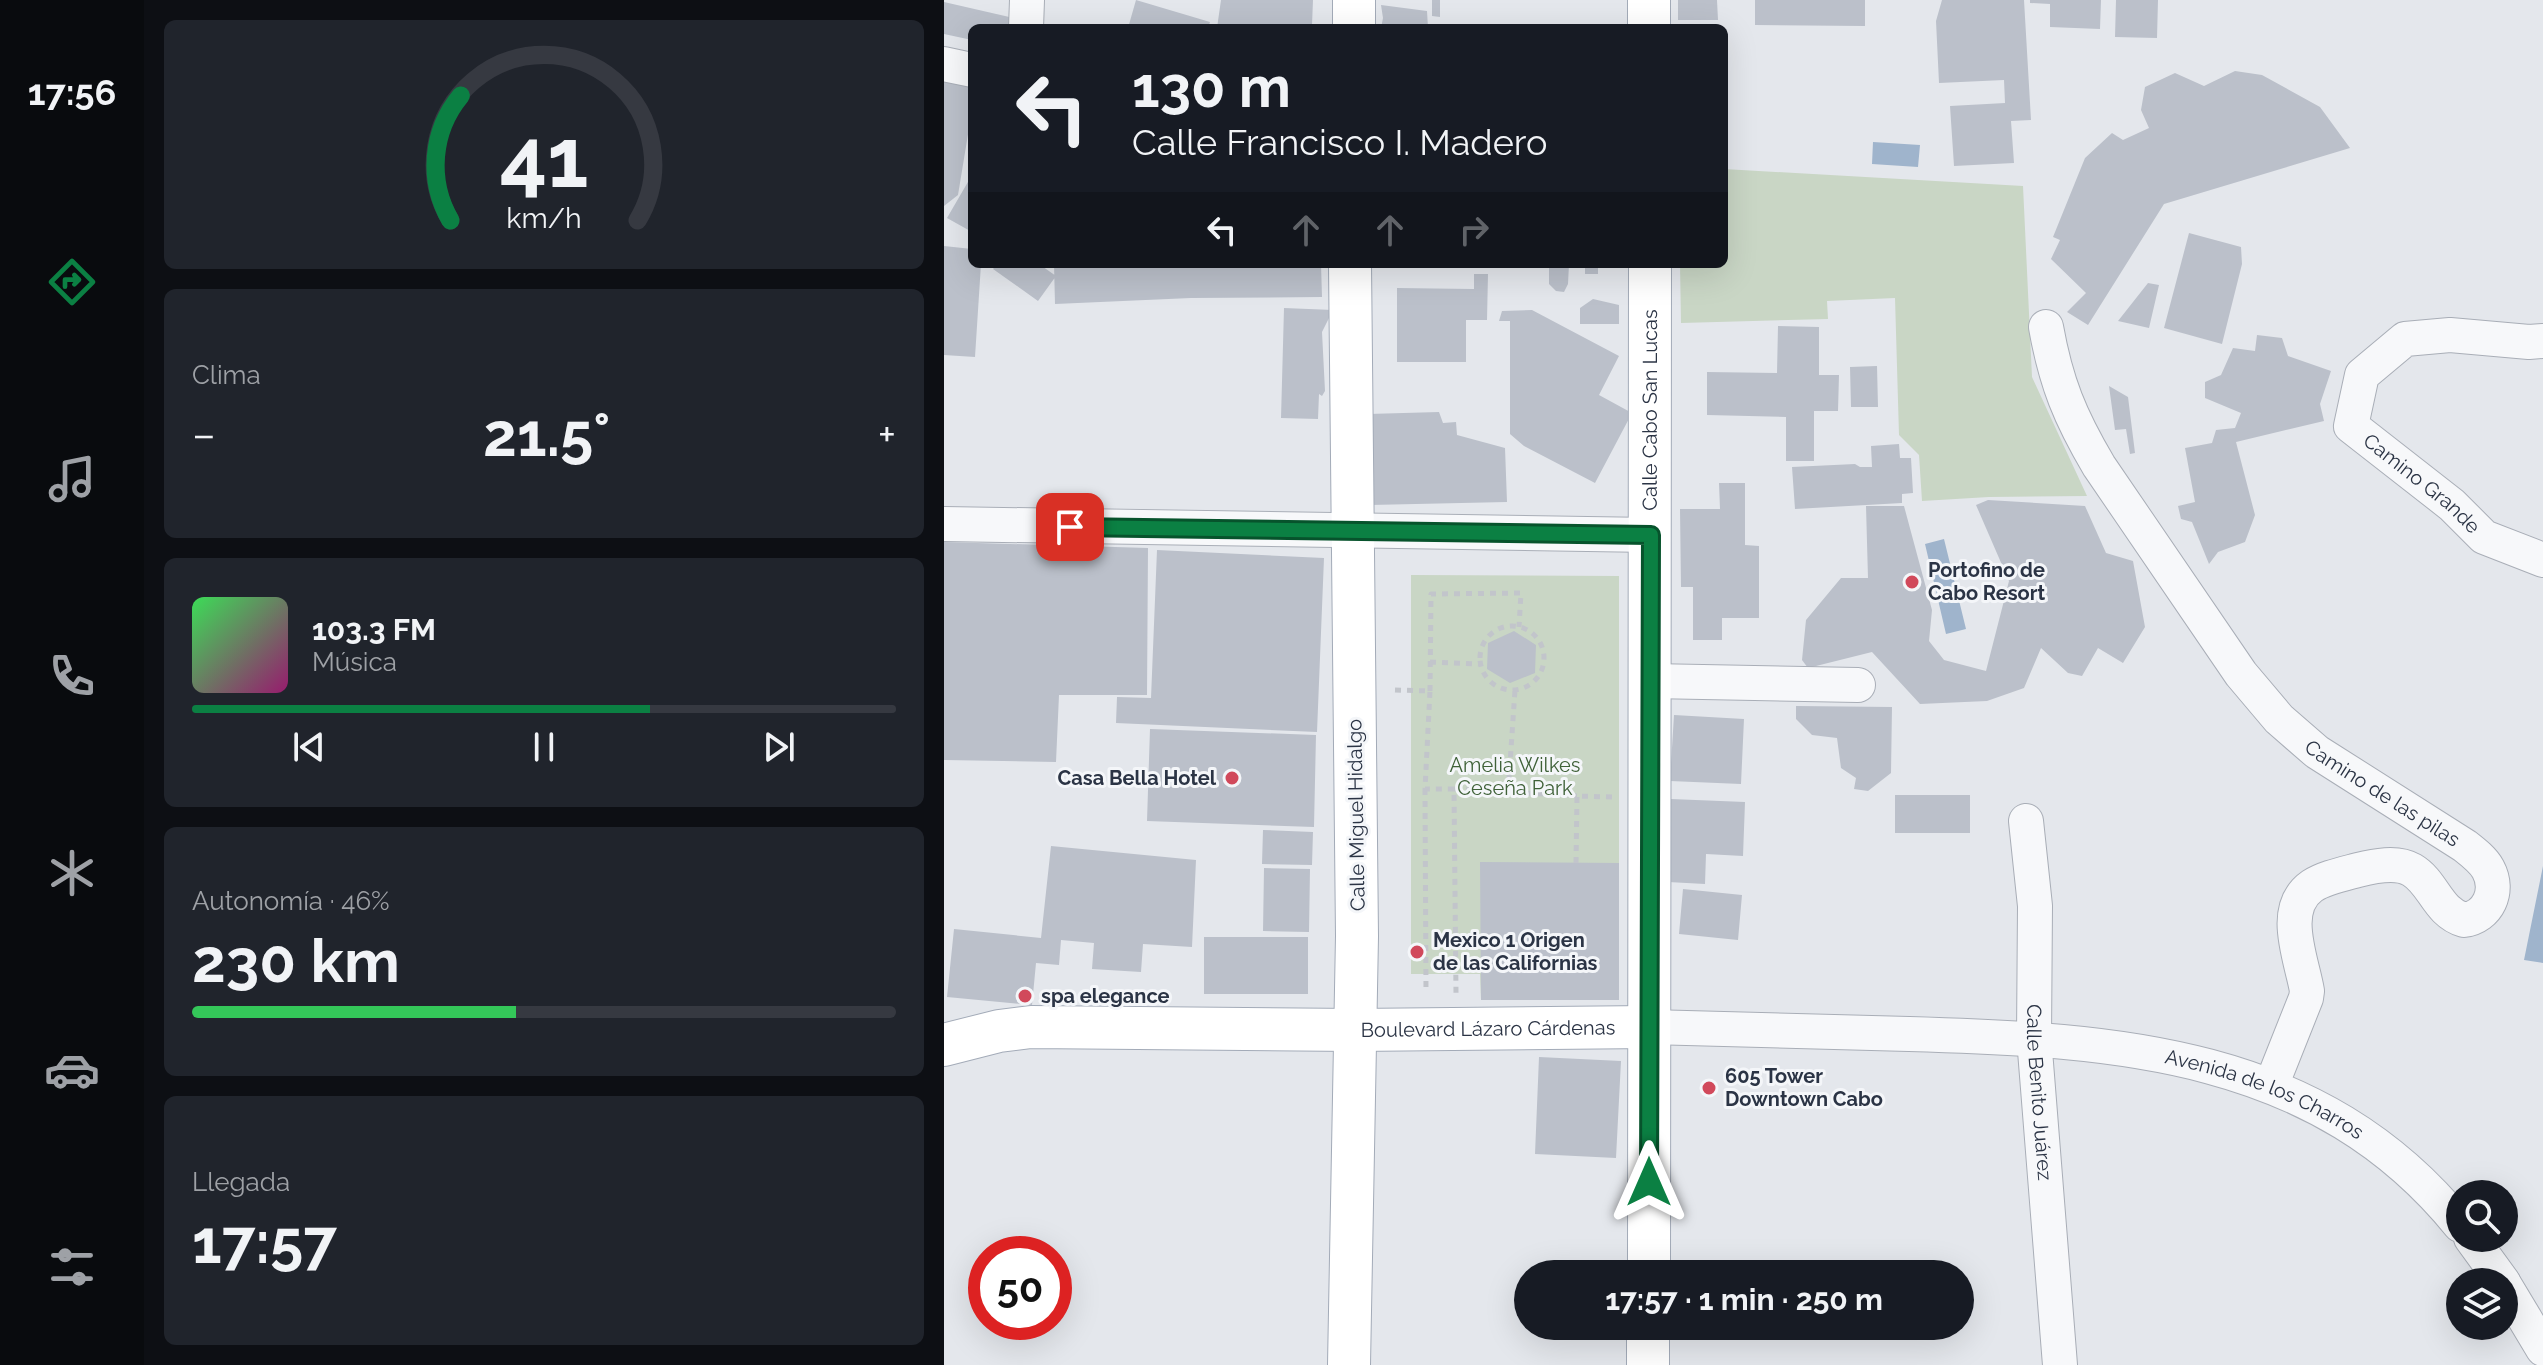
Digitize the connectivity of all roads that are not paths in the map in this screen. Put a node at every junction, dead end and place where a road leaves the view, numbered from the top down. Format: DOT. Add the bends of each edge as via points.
graph roads {
  1 [pos="1027,0"];
  2 [pos="1354,0"];
  3 [pos="1649,0"];
  4 [pos="1026,24"];
  5 [pos="1354,24"];
  6 [pos="1649,24"];
  7 [pos="944,64"];
  8 [pos="968,69"];
  9 [pos="1350,268"];
  10 [pos="1650,268"];
  11 [pos="2046,327"];
  12 [pos="2543,341"];
  13 [pos="944,524"];
  14 [pos="1352,532"];
  15 [pos="1651,535"];
  16 [pos="2543,560"];
  17 [pos="1651,681"];
  18 [pos="1858,685"];
  19 [pos="2026,821"];
  20 [pos="1649,1027"];
  21 [pos="1355,1030"];
  22 [pos="2034,1038"];
  23 [pos="944,1045"];
  24 [pos="2271,1086"];
  25 [pos="2446,1208"];
  26 [pos="1649,1260"];
  27 [pos="2518,1308"];
  28 [pos="1648,1340"];
  29 [pos="2543,1349"];
  30 [pos="1349,1365"];
  31 [pos="1648,1365"];
  32 [pos="2060,1365"];
  1 -- 4 [label="street"];
  2 -- 5 [label="main road"];
  3 -- 6 [label="main road"];
  7 -- 8 [label="street"];
  9 -- 14 [label="main road, Calle Miguel Hidalgo"];
  10 -- 15 [label="main road, Calle Cabo San Lucas"];
  11 -- 24 [label="street, Camino de las pilas" via="2058,382 2082,438 2250,686 2317,752 2465,846 2491,876 2488,905 2480,915 2464,920 2447,912 2419,875 2405,867 2361,869 2306,891 2294,928 2306,998"];
  12 -- 16 [label="street, Camino Grande" via="2450,335 2405,339 2362,375 2351,426 2452,505 2484,537"];
  13 -- 14 [label="street"];
  14 -- 15 [label="street"];
  14 -- 21 [label="main road, Calle Miguel Hidalgo"];
  15 -- 17 [label="main road, Calle Cabo San Lucas"];
  17 -- 18 [label="street"];
  17 -- 20 [label="main road, Calle Cabo San Lucas"];
  19 -- 22 [label="street, Calle Benito Juárez" via="2035,906"];
  20 -- 21 [label="main road, Boulevard Lázaro Cárdenas"];
  20 -- 22 [label="street, Boulevard Lázaro Cárdenas"];
  20 -- 26 [label="main road, Calle Cabo San Lucas"];
  21 -- 23 [label="main road, Boulevard Lázaro Cárdenas" via="1031,1027"];
  21 -- 30 [label="main road, Calle Miguel Hidalgo"];
  22 -- 24 [label="street, Avenida de los Charros" via="2161,1054"];
  22 -- 32 [label="street, Calle Benito Juárez"];
  24 -- 25 [label="street, Avenida de los Charros" via="2372,1141"];
  27 -- 29 [label="street"];
  28 -- 31 [label="main road"];
}
